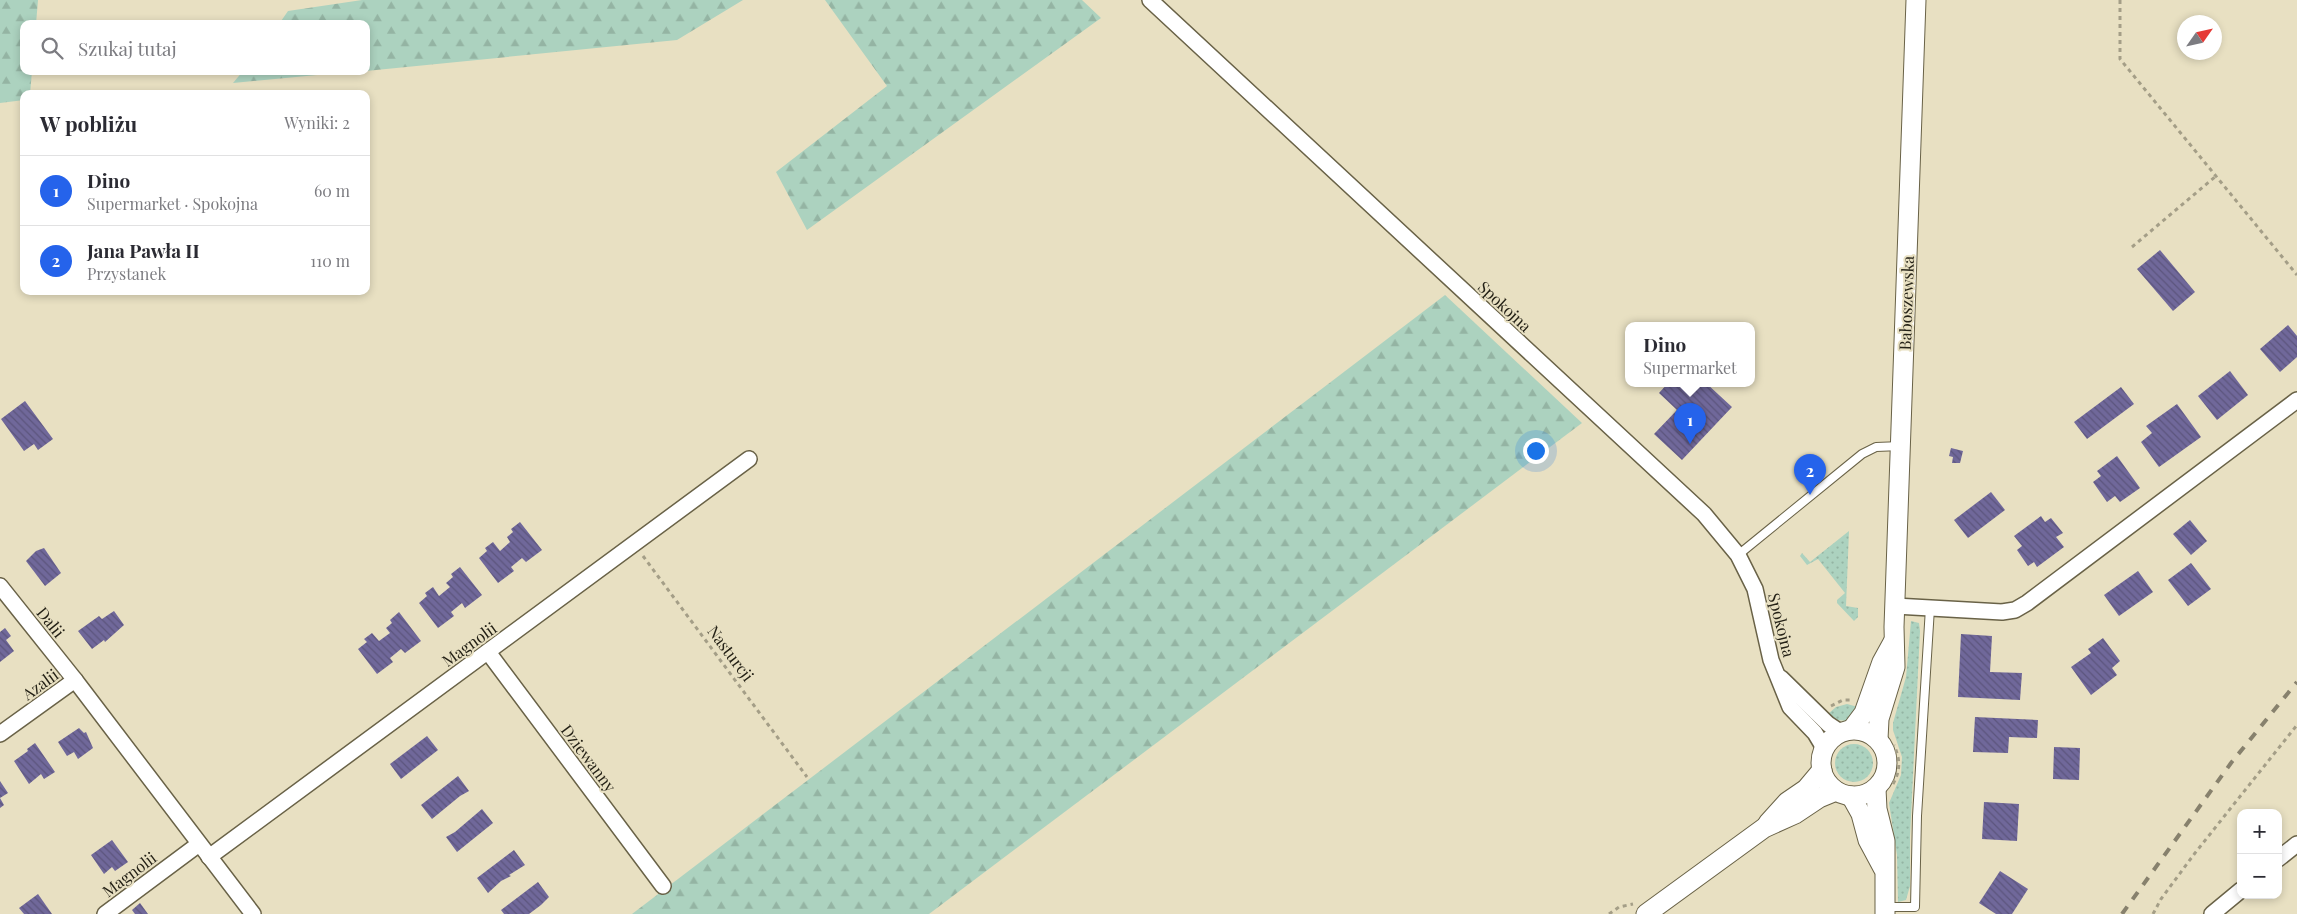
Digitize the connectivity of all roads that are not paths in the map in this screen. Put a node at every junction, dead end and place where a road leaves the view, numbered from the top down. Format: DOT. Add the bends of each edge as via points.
graph roads {
  1 [pos="1150,0"];
  2 [pos="1916,0"];
  3 [pos="2297,400"];
  4 [pos="1901,446"];
  5 [pos="749,459"];
  6 [pos="1738,555"];
  7 [pos="0,586"];
  8 [pos="1895,606"];
  9 [pos="1930,608"];
  10 [pos="1894,641"];
  11 [pos="488,652"];
  12 [pos="1778,676"];
  13 [pos="75,680"];
  14 [pos="1846,731"];
  15 [pos="0,734"];
  16 [pos="1878,739"];
  17 [pos="1824,748"];
  18 [pos="1822,770"];
  19 [pos="1876,789"];
  20 [pos="1844,794"];
  21 [pos="1764,828"];
  22 [pos="199,844"];
  23 [pos="2297,844"];
  24 [pos="2282,856"];
  25 [pos="209,857"];
  26 [pos="1884,869"];
  27 [pos="663,886"];
  28 [pos="2237,893"];
  29 [pos="1641,909"];
  30 [pos="1885,910"];
  31 [pos="104,914"];
  32 [pos="253,914"];
  33 [pos="2212,914"];
  1 -- 6 [label="street, Spokojna" via="1704,514"];
  2 -- 4 [label="street, Baboszewska"];
  3 -- 9 [label="street" via="2015,610"];
  4 -- 6 [label="lane" via="1876,447 1862,454"];
  4 -- 8 [label="street, Baboszewska"];
  5 -- 11 [label="street, Magnolii"];
  6 -- 12 [label="street, Spokojna" via="1755,589 1771,660"];
  7 -- 13 [label="street, Dalii"];
  8 -- 9 [label="street"];
  8 -- 10 [label="street, Baboszewska"];
  9 -- 30 [label="lane" via="1917,816 1915,907"];
  10 -- 14 [label="street, Baboszewska" via="1882,662 1860,720"];
  10 -- 16 [label="street, Baboszewska" via="1895,667 1879,719"];
  11 -- 25 [label="street, Magnolii"];
  11 -- 27 [label="street, Dziewanny"];
  12 -- 14 [label="street, Spokojna" via="1820,716"];
  12 -- 17 [label="street, Spokojna" via="1790,707 1815,733"];
  13 -- 15 [label="street, Azalii"];
  13 -- 22 [label="street, Dalii"];
  14 -- 16 [label="street" via="1870,733"];
  14 -- 17 [label="street" via="1832,737"];
  16 -- 19 [label="street" via="1888,764"];
  17 -- 18 [label="street"];
  18 -- 20 [label="street" via="1824,778"];
  18 -- 21 [label="street"];
  19 -- 20 [label="street" via="1860,796"];
  19 -- 26 [label="street" via="1885,841"];
  20 -- 21 [label="street" via="1819,798 1795,814"];
  20 -- 26 [label="street" via="1861,814 1868,840"];
  21 -- 29 [label="street"];
  22 -- 25 [label="street, Dalii"];
  22 -- 31 [label="street, Magnolii"];
  23 -- 24 [label="street"];
  25 -- 32 [label="street, Dalii"];
  26 -- 30 [label="street"];
  28 -- 33 [label="street"];
}
